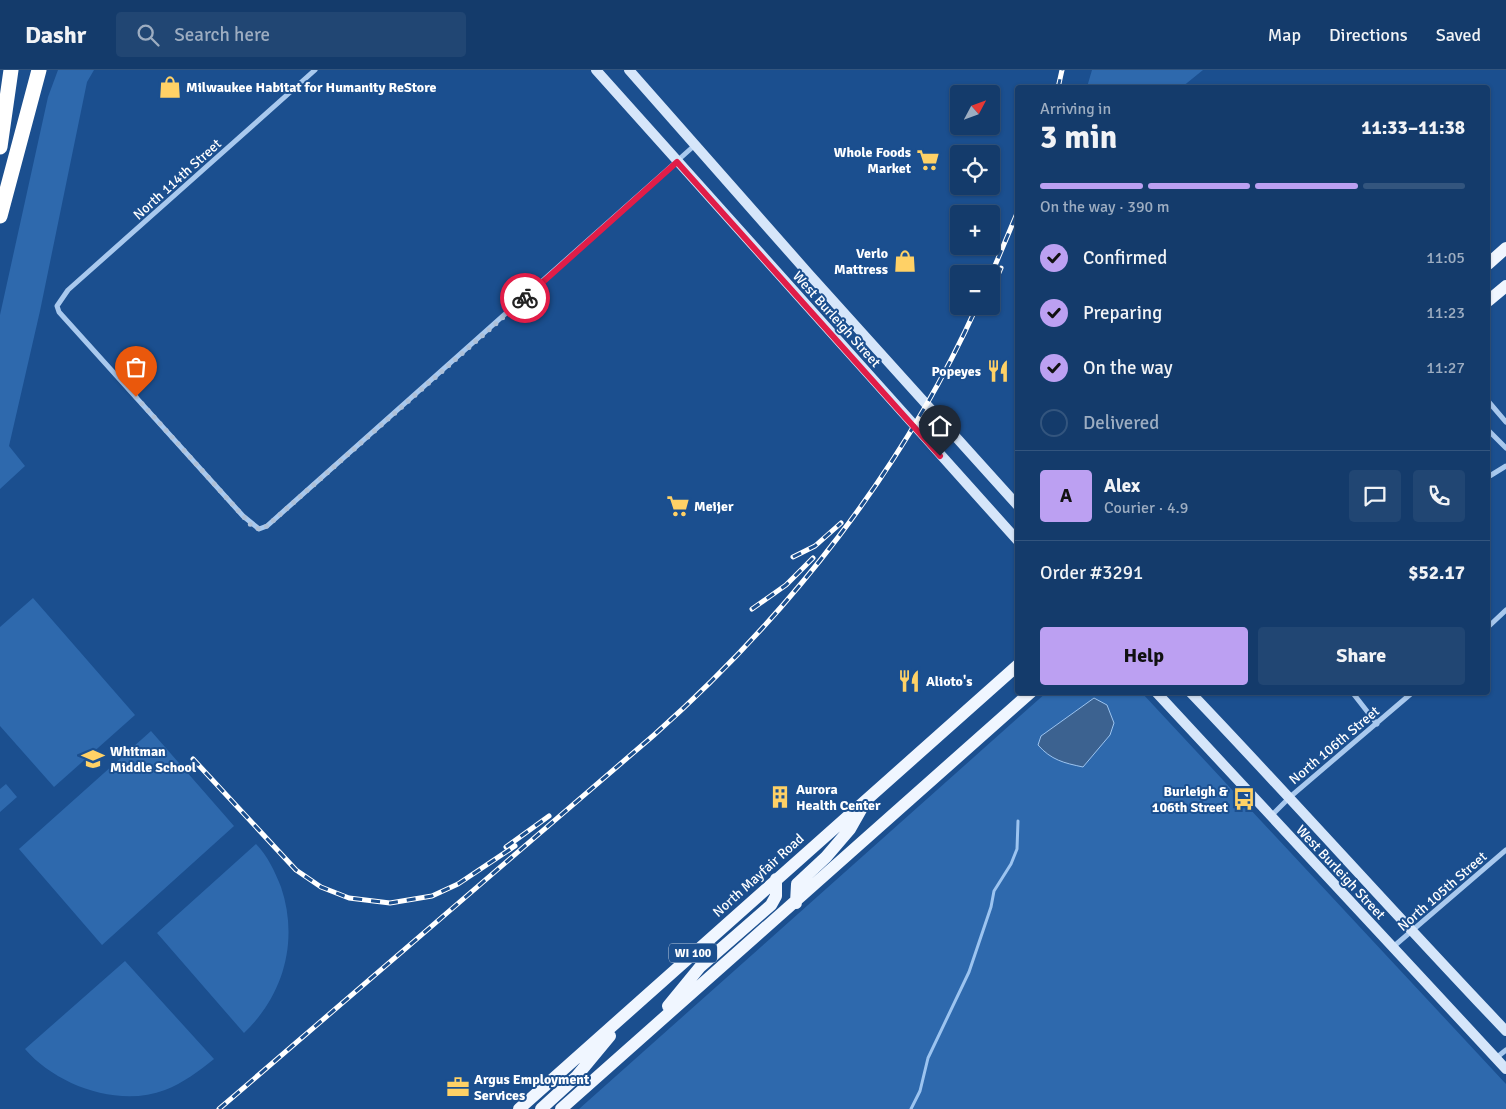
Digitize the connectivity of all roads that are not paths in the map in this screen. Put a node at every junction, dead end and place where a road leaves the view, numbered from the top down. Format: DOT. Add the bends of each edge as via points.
graph roads {
  1 [pos="11,70"];
  2 [pos="39,70"];
  3 [pos="315,70"];
  4 [pos="596,70"];
  5 [pos="629,70"];
  6 [pos="695,146"];
  7 [pos="0,147"];
  8 [pos="677,162"];
  9 [pos="0,216"];
  10 [pos="1506,248"];
  11 [pos="1490,262"];
  12 [pos="1506,286"];
  13 [pos="1490,299"];
  14 [pos="1490,403"];
  15 [pos="1506,422"];
  16 [pos="1490,432"];
  17 [pos="1506,448"];
  18 [pos="1506,466"];
  19 [pos="1490,476"];
  20 [pos="1015,503"];
  21 [pos="1015,539"];
  22 [pos="1506,610"];
  23 [pos="1490,624"];
  24 [pos="1015,668"];
  25 [pos="1028,695"];
  26 [pos="1159,695"];
  27 [pos="1193,695"];
  28 [pos="1354,695"];
  29 [pos="1410,695"];
  30 [pos="1378,724"];
  31 [pos="1290,797"];
  32 [pos="868,798"];
  33 [pos="1271,816"];
  34 [pos="1506,850"];
  35 [pos="776,879"];
  36 [pos="796,903"];
  37 [pos="1411,932"];
  38 [pos="1392,948"];
  39 [pos="634,1007"];
  40 [pos="1506,1031"];
  41 [pos="646,1034"];
  42 [pos="1506,1050"];
  43 [pos="1496,1058"];
  44 [pos="1506,1069"];
  45 [pos="519,1109"];
  46 [pos="541,1109"];
  47 [pos="561,1109"];
  1 -- 7 [label="highway"];
  2 -- 9 [label="highway"];
  3 -- 8 [label="street, North 114th Street" via="68,290 57,306 236,509 259,529 267,526"];
  4 -- 8 [label="main road, West Burleigh Street"];
  5 -- 6 [label="main road, West Burleigh Street"];
  6 -- 8 [label="street"];
  6 -- 20 [label="main road, West Burleigh Street"];
  8 -- 21 [label="main road, West Burleigh Street"];
  10 -- 11 [label="main road"];
  12 -- 13 [label="main road"];
  14 -- 15 [label="street"];
  16 -- 17 [label="street"];
  18 -- 19 [label="street"];
  22 -- 23 [label="street"];
  24 -- 32 [label="main road, North Mayfair Road / WI 100"];
  25 -- 36 [label="main road, WI 100"];
  26 -- 33 [label="main road, West Burleigh Street"];
  27 -- 31 [label="main road, West Burleigh Street"];
  28 -- 30 [label="street"];
  29 -- 30 [label="street, North 106th Street"];
  30 -- 31 [label="street, North 106th Street"];
  31 -- 33 [label="street, North 106th Street"];
  31 -- 37 [label="main road, West Burleigh Street"];
  32 -- 35 [label="main road, North Mayfair Road / WI 100"];
  32 -- 36 [label="main road" via="850,829 797,884"];
  33 -- 38 [label="main road, West Burleigh Street"];
  34 -- 37 [label="street, North 105th Street"];
  35 -- 39 [label="main road, North Mayfair Road / WI 100"];
  35 -- 41 [label="main road" via="776,896 770,904 700,967"];
  36 -- 41 [label="main road, WI 100"];
  37 -- 38 [label="street, North 105th Street"];
  37 -- 40 [label="main road, West Burleigh Street"];
  38 -- 43 [label="main road, West Burleigh Street"];
  39 -- 45 [label="main road, North Mayfair Road / WI 100"];
  39 -- 46 [label="main road" via="576,1077"];
  41 -- 47 [label="main road, WI 100"];
  42 -- 43 [label="street"];
  43 -- 44 [label="main road, West Burleigh Street"];
}
